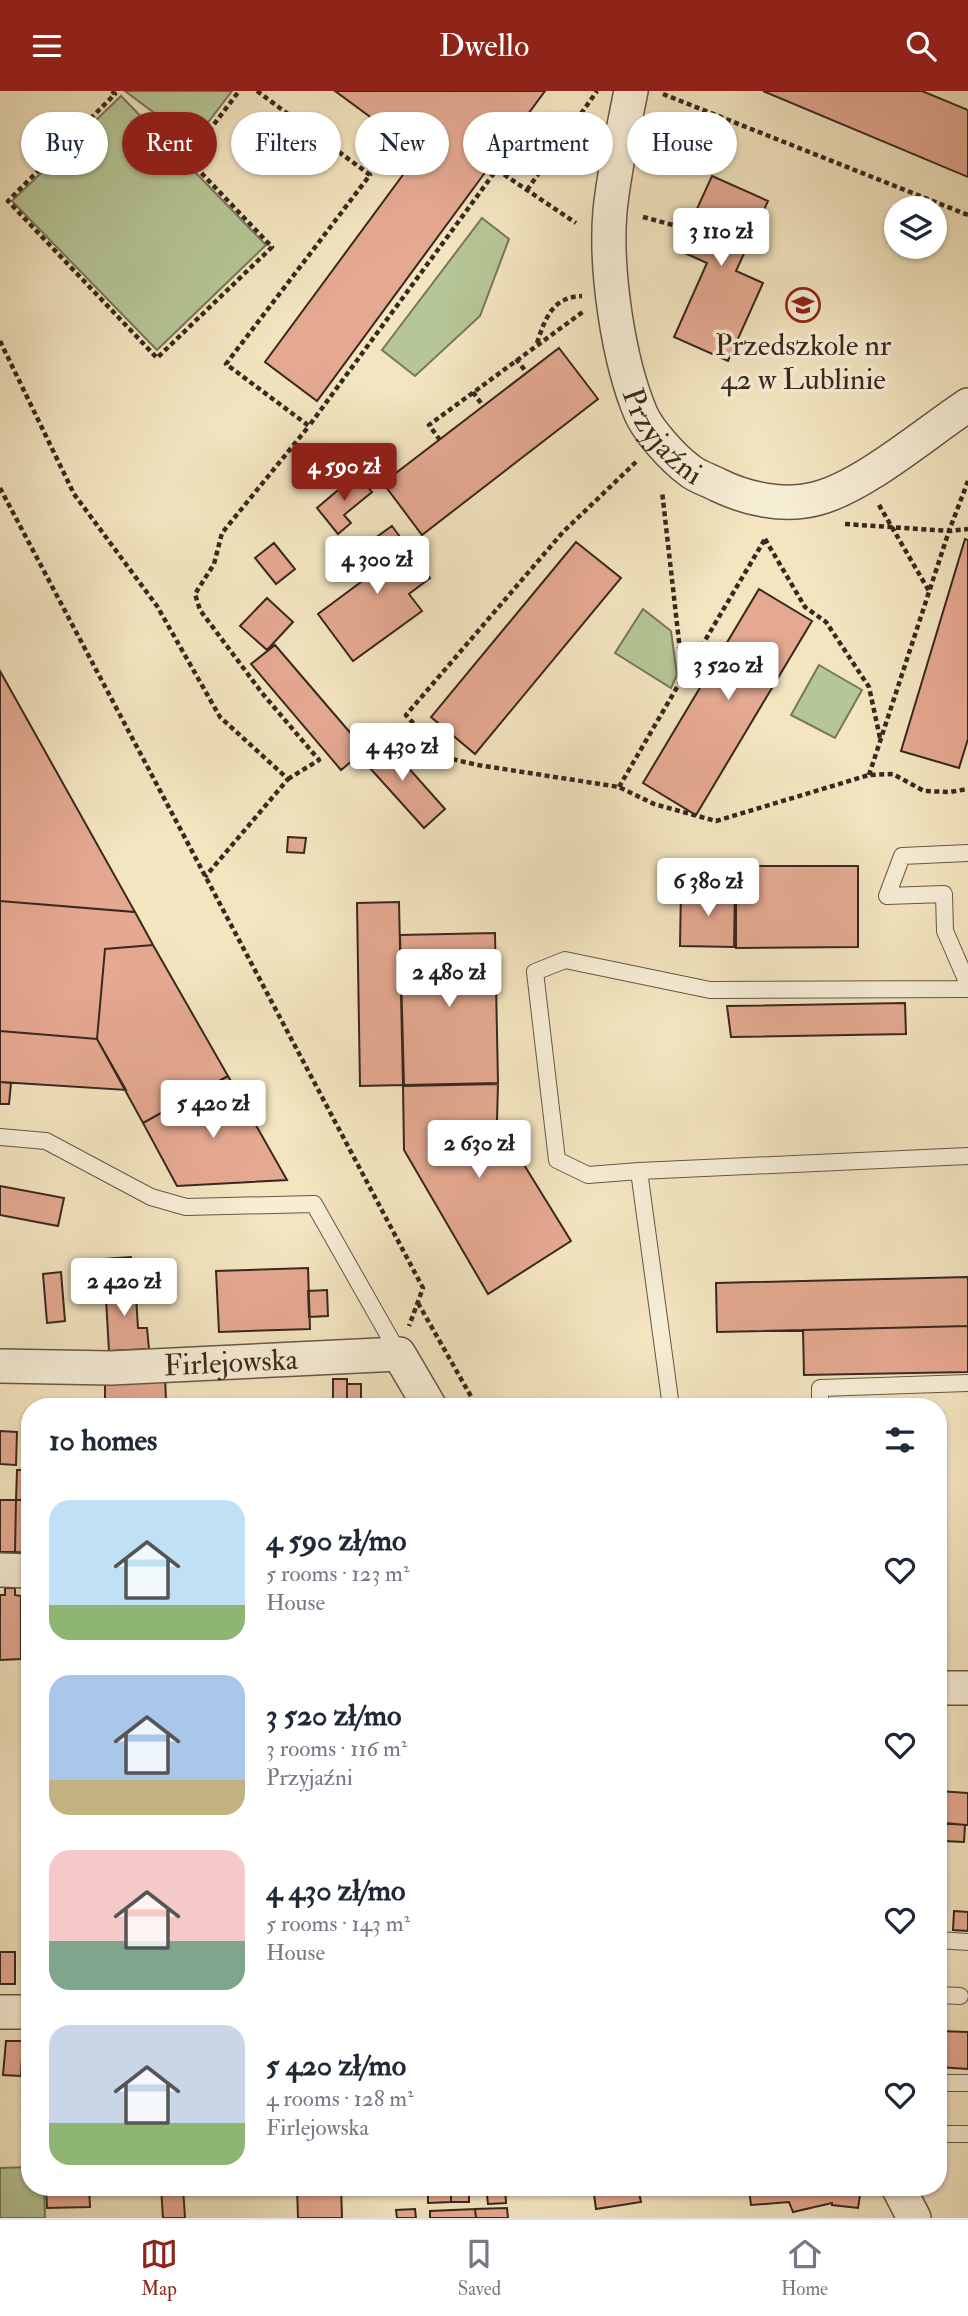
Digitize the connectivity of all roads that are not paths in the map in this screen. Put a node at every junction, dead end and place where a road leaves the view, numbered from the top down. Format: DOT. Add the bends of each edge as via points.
graph roads {
  1 [pos="631,91"];
  2 [pos="968,405"];
  3 [pos="968,853"];
  4 [pos="968,984"];
  5 [pos="968,989"];
  6 [pos="0,1137"];
  7 [pos="968,1156"];
  8 [pos="639,1171"];
  9 [pos="399,1353"];
  10 [pos="0,1366"];
  11 [pos="968,1383"];
  12 [pos="425,1398"];
  13 [pos="670,1398"];
  14 [pos="820,1398"];
  15 [pos="0,1570"];
  16 [pos="21,1571"];
  17 [pos="947,1688"];
  18 [pos="968,1688"];
  19 [pos="947,1941"];
  20 [pos="968,1942"];
  21 [pos="947,1995"];
  22 [pos="960,1996"];
  23 [pos="0,2011"];
  24 [pos="21,2012"];
  25 [pos="947,2083"];
  26 [pos="968,2083"];
  27 [pos="947,2134"];
  28 [pos="968,2134"];
  29 [pos="903,2196"];
  30 [pos="914,2218"];
  1 -- 2 [label="street, Przyjaźni" via="610,213 611,274 620,342 642,416 690,471 764,501 815,499 843,489"];
  3 -- 4 [label="lane" via="902,856 887,896 944,894 945,931"];
  5 -- 8 [label="lane" via="710,990 565,960 535,972 557,1160 588,1175"];
  6 -- 9 [label="lane" via="46,1141 151,1197 186,1207 314,1204"];
  7 -- 8 [label="lane"];
  8 -- 13 [label="lane"];
  9 -- 10 [label="street, Firlejowska" via="110,1368"];
  9 -- 12 [label="street"];
  11 -- 14 [label="lane" via="820,1388"];
  15 -- 16 [label="street"];
  17 -- 18 [label="street"];
  19 -- 20 [label="lane"];
  21 -- 22 [label="lane"];
  23 -- 24 [label="street"];
  25 -- 26 [label="lane"];
  27 -- 28 [label="lane"];
  29 -- 30 [label="street"];
}
